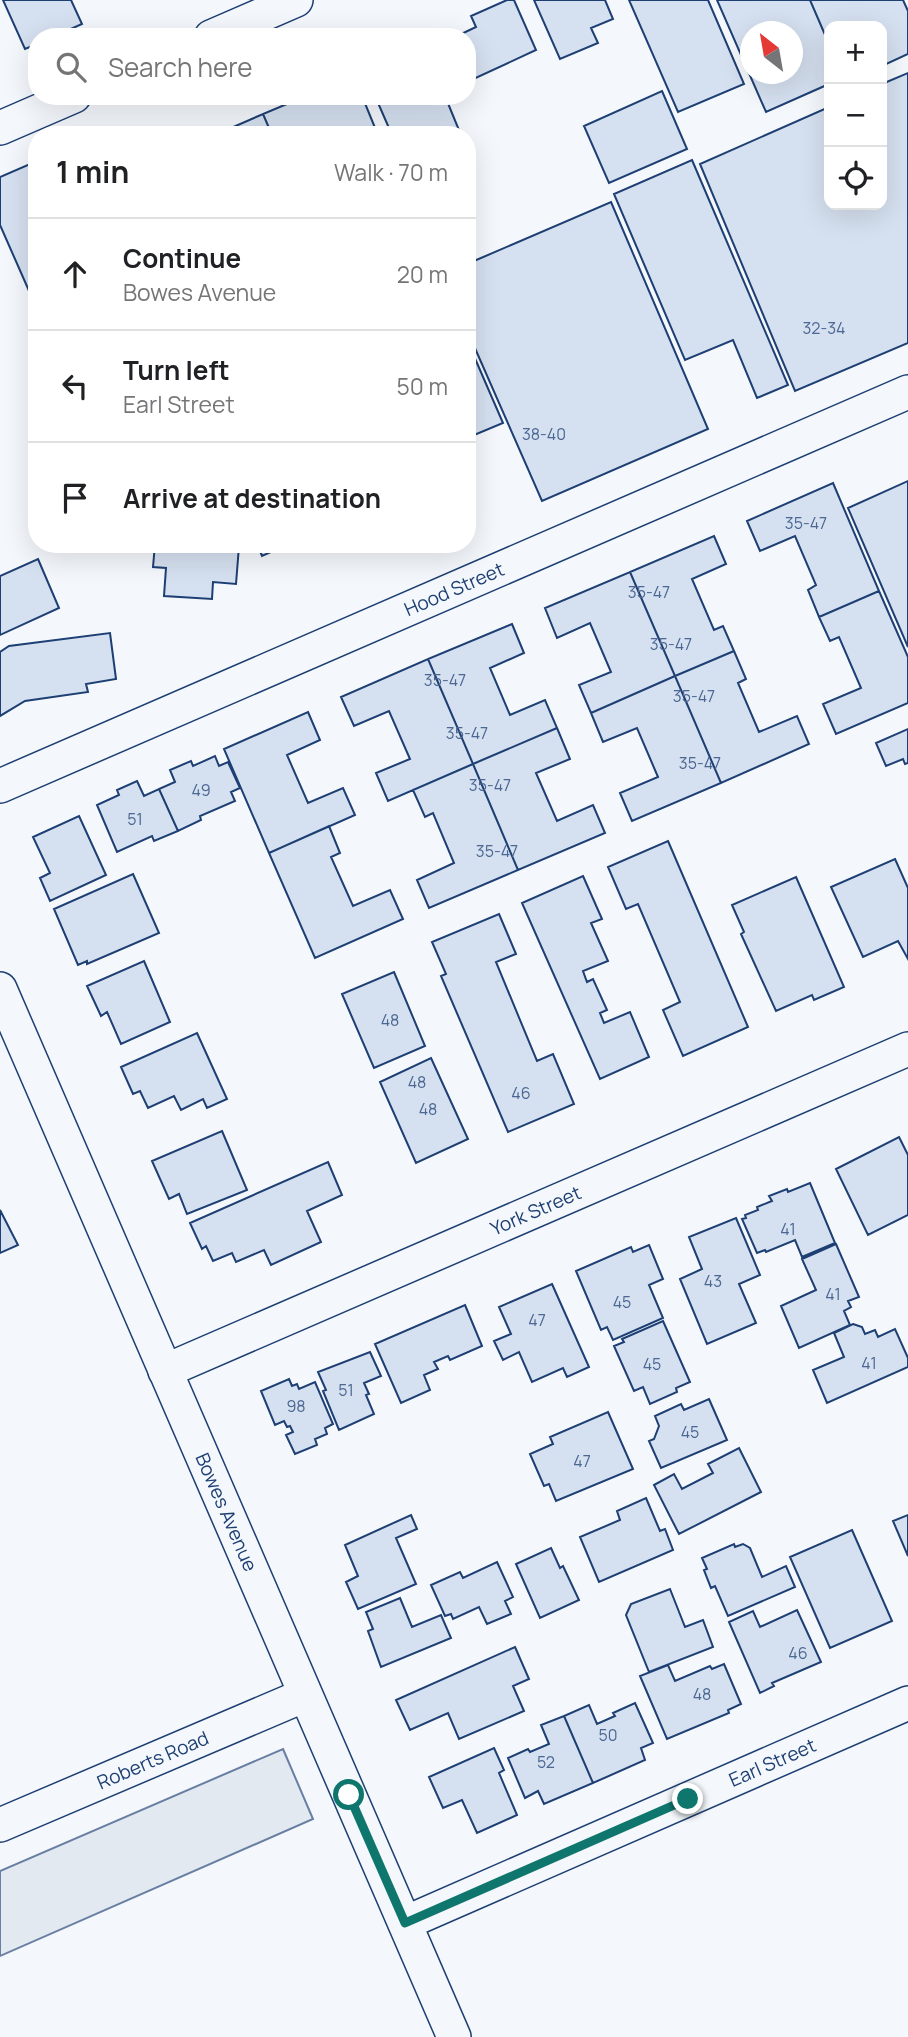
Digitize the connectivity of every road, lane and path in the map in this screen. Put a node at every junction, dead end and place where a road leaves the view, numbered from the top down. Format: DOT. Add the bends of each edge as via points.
graph roads {
  1 [pos="296,0"];
  2 [pos="232,28"];
  3 [pos="53,105"];
  4 [pos="0,128"];
  5 [pos="908,392"];
  6 [pos="0,786"];
  7 [pos="0,989"];
  8 [pos="908,1049"];
  9 [pos="165,1371"];
  10 [pos="305,1695"];
  11 [pos="908,1703"];
  12 [pos="0,1825"];
  13 [pos="405,1923"];
  14 [pos="454,2037"];
  1 -- 2 [label="street"];
  3 -- 4 [label="street"];
  5 -- 6 [label="street, Hood Street"];
  7 -- 9 [label="street, Bowes Avenue"];
  8 -- 9 [label="street, York Street"];
  9 -- 10 [label="street, Bowes Avenue"];
  10 -- 12 [label="street, Roberts Road"];
  10 -- 13 [label="street, Bowes Avenue"];
  11 -- 13 [label="street, Earl Street"];
  13 -- 14 [label="street, Bowes Avenue"];
}
